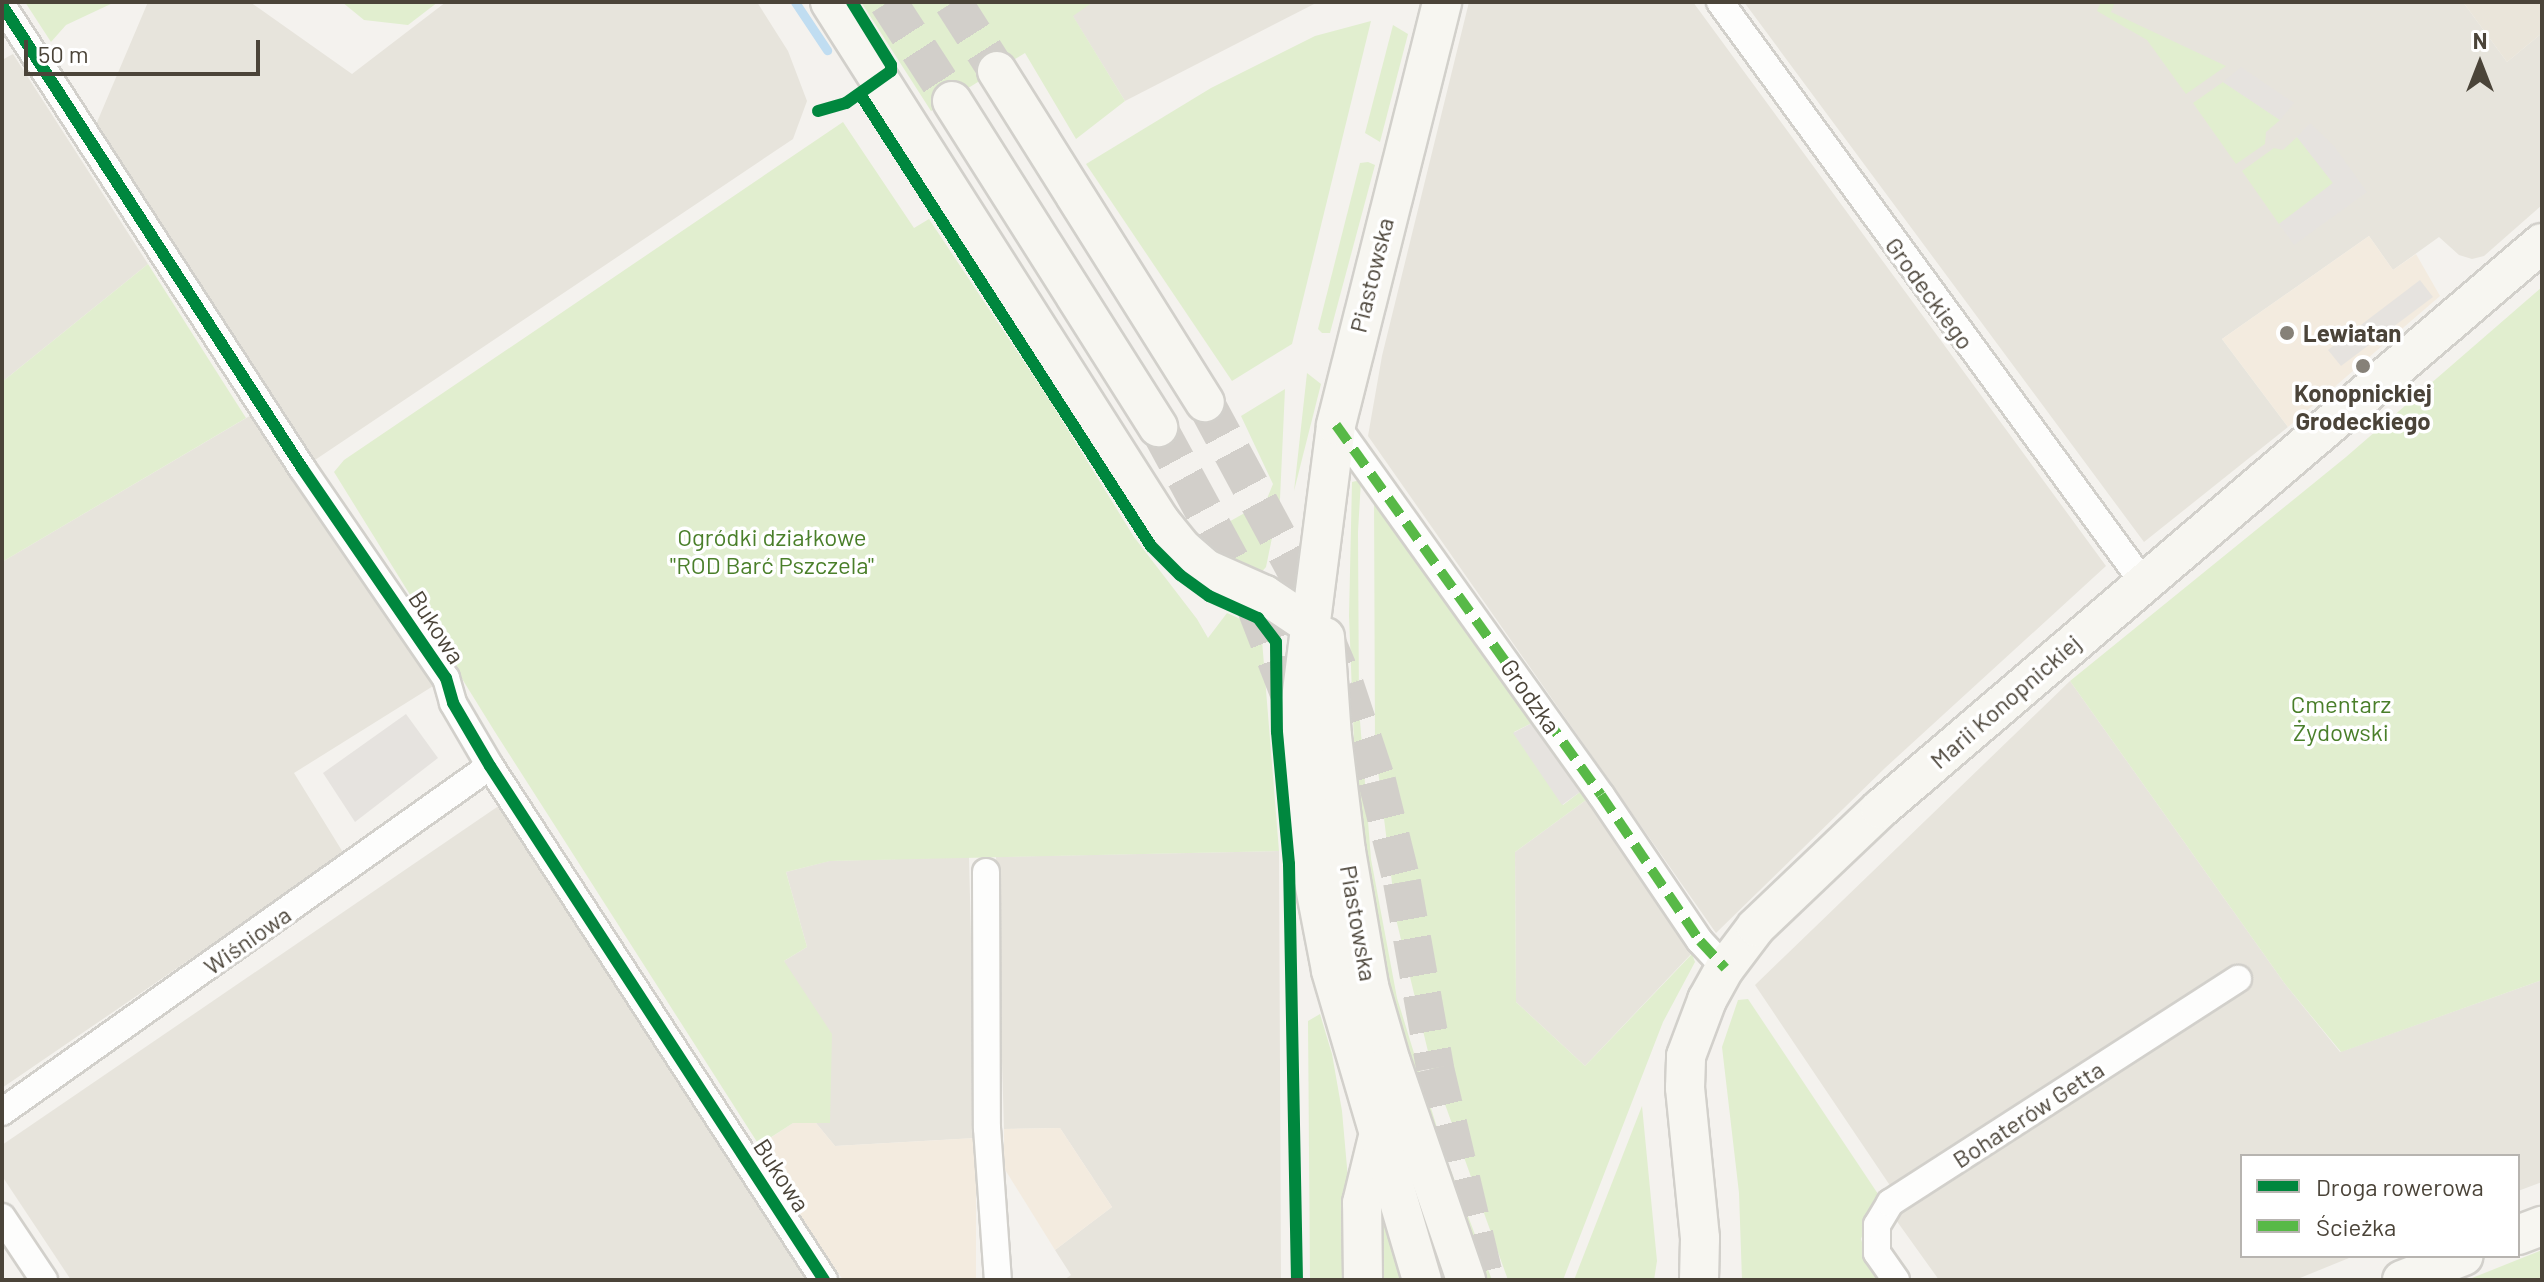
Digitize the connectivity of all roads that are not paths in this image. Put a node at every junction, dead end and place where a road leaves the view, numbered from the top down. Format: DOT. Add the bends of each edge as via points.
graph roads {
  1 [pos="830,2"];
  2 [pos="1442,2"];
  3 [pos="1720,2"];
  4 [pos="2,5"];
  5 [pos="997,71"];
  6 [pos="952,101"];
  7 [pos="2542,243"];
  8 [pos="1205,402"];
  9 [pos="1336,425"];
  10 [pos="1158,427"];
  11 [pos="1319,552"];
  12 [pos="2143,582"];
  13 [pos="1310,625"];
  14 [pos="490,766"];
  15 [pos="986,872"];
  16 [pos="1725,968"];
  17 [pos="2238,979"];
  18 [pos="2,1112"];
  19 [pos="1378,1138"];
  20 [pos="2,1217"];
  21 [pos="2542,1226"];
  22 [pos="2520,1234"];
  23 [pos="2459,1258"];
  24 [pos="1699,1279"];
  25 [pos="44,1280"];
  26 [pos="824,1280"];
  27 [pos="998,1280"];
  28 [pos="1363,1280"];
  29 [pos="1422,1280"];
  30 [pos="1466,1280"];
  31 [pos="1896,1280"];
  32 [pos="2402,1280"];
  1 -- 13 [label="street" via="1160,521 1206,569 1265,595"];
  2 -- 9 [label="street, Piastowska"];
  3 -- 12 [label="street, Grodeckiego"];
  4 -- 14 [label="street, Bukowa" via="302,468 446,678 453,703"];
  5 -- 8 [label="street"];
  6 -- 10 [label="street"];
  7 -- 12 [label="street, Marii Konopnickiej"];
  9 -- 11 [label="street, Piastowska"];
  9 -- 16 [label="street, Grodzka" via="1700,941"];
  11 -- 13 [label="street, Piastowska"];
  11 -- 30 [label="street, Piastowska" via="1332,736 1355,918 1391,1062"];
  12 -- 16 [label="street, Marii Konopnickiej" via="1880,809 1756,927"];
  13 -- 19 [label="street, Piastowska" via="1300,707 1312,871 1331,970"];
  14 -- 18 [label="street, Wiśniowa"];
  14 -- 26 [label="street, Bukowa"];
  15 -- 27 [label="street" via="987,1128"];
  16 -- 24 [label="street, Marii Konopnickiej" via="1686,1056"];
  17 -- 31 [label="street, Bohaterów Getta" via="1890,1203 1877,1225 1877,1253"];
  19 -- 28 [label="street" via="1362,1203"];
  19 -- 29 [label="street, Piastowska"];
  20 -- 25 [label="street"];
  21 -- 22 [label="street"];
  23 -- 32 [label="street"];
}
